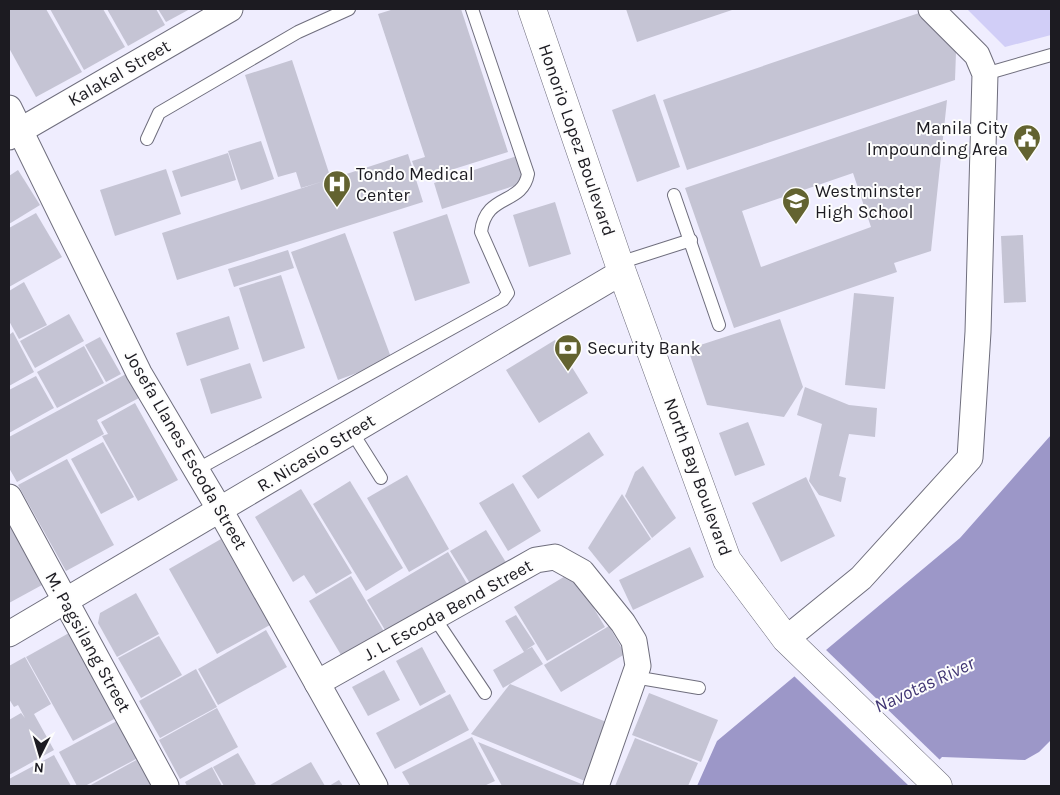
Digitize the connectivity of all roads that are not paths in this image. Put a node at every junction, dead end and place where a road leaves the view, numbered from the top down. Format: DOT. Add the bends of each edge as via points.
graph roads {
  1 [pos="230,9"];
  2 [pos="349,9"];
  3 [pos="472,9"];
  4 [pos="532,9"];
  5 [pos="931,9"];
  6 [pos="1051,55"];
  7 [pos="985,74"];
  8 [pos="9,108"];
  9 [pos="14,133"];
  10 [pos="147,139"];
  11 [pos="674,195"];
  12 [pos="691,240"];
  13 [pos="620,268"];
  14 [pos="719,325"];
  15 [pos="352,432"];
  16 [pos="196,470"];
  17 [pos="381,478"];
  18 [pos="9,497"];
  19 [pos="220,510"];
  20 [pos="65,601"];
  21 [pos="434,617"];
  22 [pos="9,634"];
  23 [pos="786,639"];
  24 [pos="634,678"];
  25 [pos="317,683"];
  26 [pos="699,688"];
  27 [pos="485,693"];
  28 [pos="932,781"];
  29 [pos="166,786"];
  30 [pos="375,786"];
  31 [pos="596,786"];
  1 -- 9 [label="street, Kalakal Street"];
  2 -- 10 [label="lane" via="298,32 159,113"];
  3 -- 16 [label="lane" via="528,174 523,188 487,211 483,221 481,232 508,293 504,300"];
  4 -- 13 [label="main road, Honorio Lopez Boulevard"];
  5 -- 7 [label="street" via="977,55"];
  6 -- 7 [label="lane"];
  7 -- 23 [label="street" via="976,379 970,458 861,578"];
  8 -- 9 [label="street, Josefa Llanes Escoda Street"];
  9 -- 16 [label="street, Josefa Llanes Escoda Street" via="139,373"];
  11 -- 12 [label="lane"];
  12 -- 13 [label="lane"];
  12 -- 14 [label="lane"];
  13 -- 15 [label="street, R. Nicasio Street"];
  13 -- 23 [label="main road, North Bay Boulevard" via="727,560"];
  15 -- 17 [label="lane"];
  15 -- 19 [label="street, R. Nicasio Street"];
  16 -- 19 [label="street, Josefa Llanes Escoda Street"];
  18 -- 20 [label="street, M. Pagsilang Street"];
  19 -- 20 [label="street, R. Nicasio Street"];
  19 -- 25 [label="street, Josefa Llanes Escoda Street"];
  20 -- 22 [label="street, R. Nicasio Street"];
  20 -- 29 [label="street, M. Pagsilang Street"];
  21 -- 24 [label="street, J. L. Escoda Bend Street" via="536,560 555,557 582,572 623,623 634,641 638,666"];
  21 -- 25 [label="street, J. L. Escoda Bend Street"];
  21 -- 27 [label="lane"];
  23 -- 28 [label="main road, North Bay Boulevard"];
  24 -- 26 [label="lane"];
  24 -- 31 [label="street, J. L. Escoda Bend Street"];
  25 -- 30 [label="street, Josefa Llanes Escoda Street"];
}
